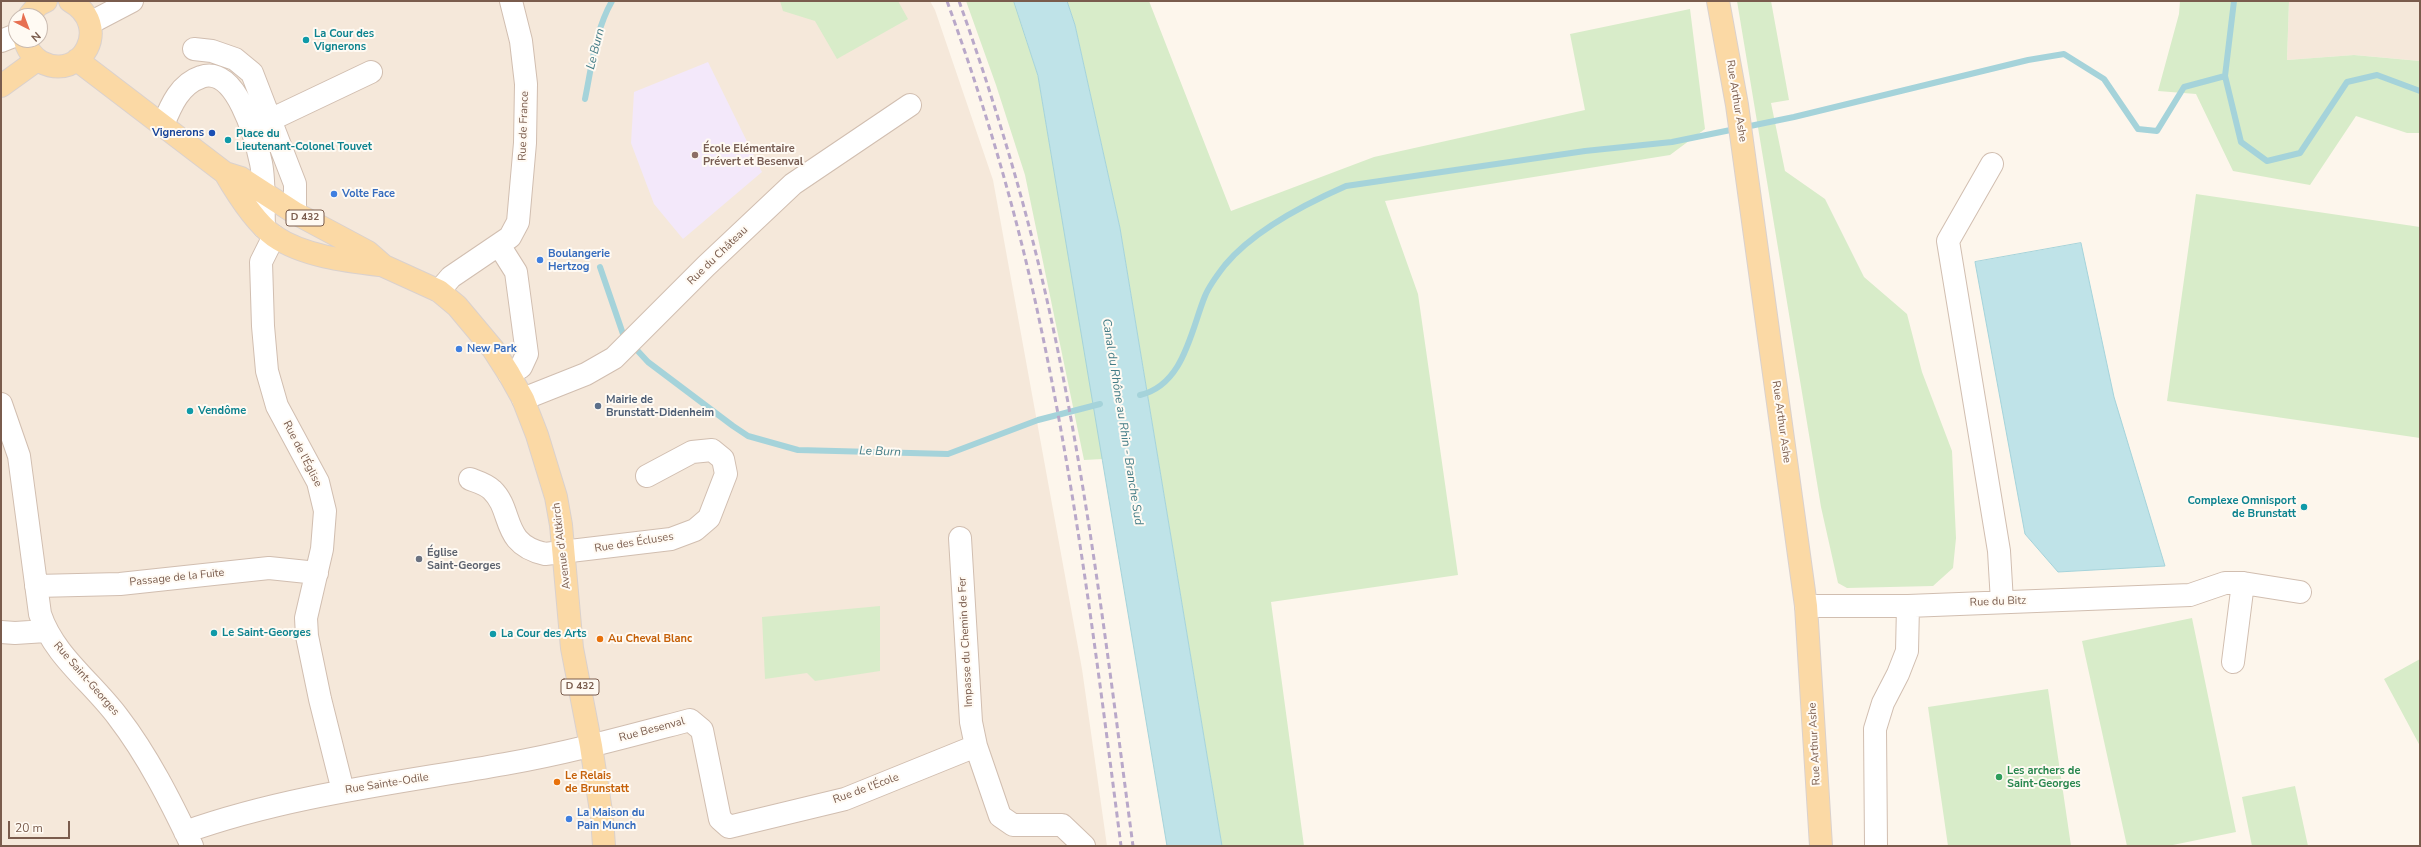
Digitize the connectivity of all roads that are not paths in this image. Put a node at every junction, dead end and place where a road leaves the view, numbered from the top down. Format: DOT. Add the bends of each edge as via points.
graph roads {
  1 [pos="46,1"];
  2 [pos="70,1"];
  3 [pos="132,1"];
  4 [pos="513,1"];
  5 [pos="1718,1"];
  6 [pos="36,8"];
  7 [pos="90,23"];
  8 [pos="28,48"];
  9 [pos="194,49"];
  10 [pos="37,60"];
  11 [pos="77,60"];
  12 [pos="371,72"];
  13 [pos="1,86"];
  14 [pos="910,105"];
  15 [pos="270,120"];
  16 [pos="163,125"];
  17 [pos="1992,164"];
  18 [pos="225,173"];
  19 [pos="263,192"];
  20 [pos="296,213"];
  21 [pos="269,231"];
  22 [pos="499,245"];
  23 [pos="384,266"];
  24 [pos="439,291"];
  25 [pos="510,374"];
  26 [pos="523,399"];
  27 [pos="1,404"];
  28 [pos="647,476"];
  29 [pos="470,479"];
  30 [pos="960,538"];
  31 [pos="563,553"];
  32 [pos="317,573"];
  33 [pos="2243,584"];
  34 [pos="36,586"];
  35 [pos="2300,592"];
  36 [pos="2002,602"];
  37 [pos="1806,606"];
  38 [pos="1908,606"];
  39 [pos="46,631"];
  40 [pos="1,632"];
  41 [pos="2234,662"];
  42 [pos="591,746"];
  43 [pos="976,746"];
  44 [pos="343,791"];
  45 [pos="729,826"];
  46 [pos="189,839"];
  47 [pos="604,846"];
  48 [pos="1084,846"];
  49 [pos="1821,846"];
  50 [pos="1876,846"];
  1 -- 6 [label="main road"];
  2 -- 7 [label="main road" via="86,13"];
  3 -- 7 [label="street"];
  4 -- 22 [label="street, Rue de France" via="526,84 525,143 518,222 510,237"];
  5 -- 37 [label="main road, Rue Arthur Ashe" via="1737,105"];
  7 -- 11 [label="main road" via="90,44"];
  8 -- 10 [label="main road"];
  9 -- 15 [label="street" via="212,51 235,59 252,73"];
  10 -- 11 [label="main road" via="57,67"];
  10 -- 13 [label="main road"];
  11 -- 16 [label="main road, D 432"];
  12 -- 15 [label="street"];
  14 -- 26 [label="street, Rue du Château" via="793,184 614,358 586,374"];
  15 -- 20 [label="street" via="295,184"];
  16 -- 18 [label="main road, D 432"];
  16 -- 19 [label="street" via="171,105 188,81 207,74 223,80 239,98 253,134 261,164"];
  17 -- 36 [label="street" via="1948,241 1999,551"];
  18 -- 19 [label="main road, D 432" via="240,178"];
  18 -- 21 [label="main road, D 432" via="236,191"];
  19 -- 20 [label="main road, D 432"];
  19 -- 21 [label="street"];
  20 -- 23 [label="main road, D 432" via="368,252"];
  21 -- 23 [label="main road, D 432" via="303,250"];
  21 -- 32 [label="street, Rue de l'Église" via="261,262 267,371 277,406 318,482 325,511"];
  22 -- 24 [label="street, Rue de France" via="451,277"];
  22 -- 25 [label="street" via="516,272 527,354 521,367"];
  23 -- 24 [label="main road, Avenue d'Altkirch / D 432"];
  24 -- 25 [label="main road, Avenue d'Altkirch / D 432" via="457,306"];
  25 -- 26 [label="main road, Avenue d'Altkirch / D 432"];
  26 -- 31 [label="main road, Avenue d'Altkirch / D 432" via="556,497"];
  27 -- 34 [label="street, Rue Saint-Georges" via="19,456"];
  28 -- 31 [label="street, Rue des Écluses" via="692,452 712,450 723,459 726,474 709,518 695,530 671,539"];
  29 -- 31 [label="street, Rue des Écluses" via="487,486 499,498 510,529 528,548 545,554"];
  30 -- 43 [label="street, Impasse du Chemin de Fer" via="971,722"];
  31 -- 42 [label="main road, Avenue d'Altkirch / D 432" via="572,648"];
  32 -- 34 [label="street, Passage de la Fuite" via="269,568 120,584"];
  32 -- 44 [label="street, Rue de l'Église" via="306,618 307,636 315,680"];
  33 -- 35 [label="street, Rue du Bitz"];
  33 -- 36 [label="street, Rue du Bitz" via="2225,583 2190,595"];
  33 -- 41 [label="street"];
  34 -- 39 [label="street, Rue Saint-Georges" via="40,614"];
  36 -- 38 [label="street, Rue du Bitz"];
  37 -- 38 [label="street, Rue du Bitz"];
  37 -- 49 [label="main road, Rue Arthur Ashe"];
  38 -- 50 [label="street" via="1908,651 1882,703 1875,729"];
  39 -- 40 [label="street"];
  39 -- 46 [label="street, Rue Saint-Georges" via="62,654 118,716 133,737"];
  42 -- 44 [label="street, Rue Sainte-Odile" via="507,764"];
  42 -- 45 [label="street, Rue Besenval" via="690,720 702,730 720,819"];
  42 -- 47 [label="main road, Avenue d'Altkirch / D 432"];
  43 -- 45 [label="street, Rue de l'École" via="845,799"];
  43 -- 48 [label="street, Impasse du Chemin de Fer" via="1000,816 1013,825 1062,825"];
  44 -- 46 [label="street, Rue Sainte-Odile" via="268,807"];
}
